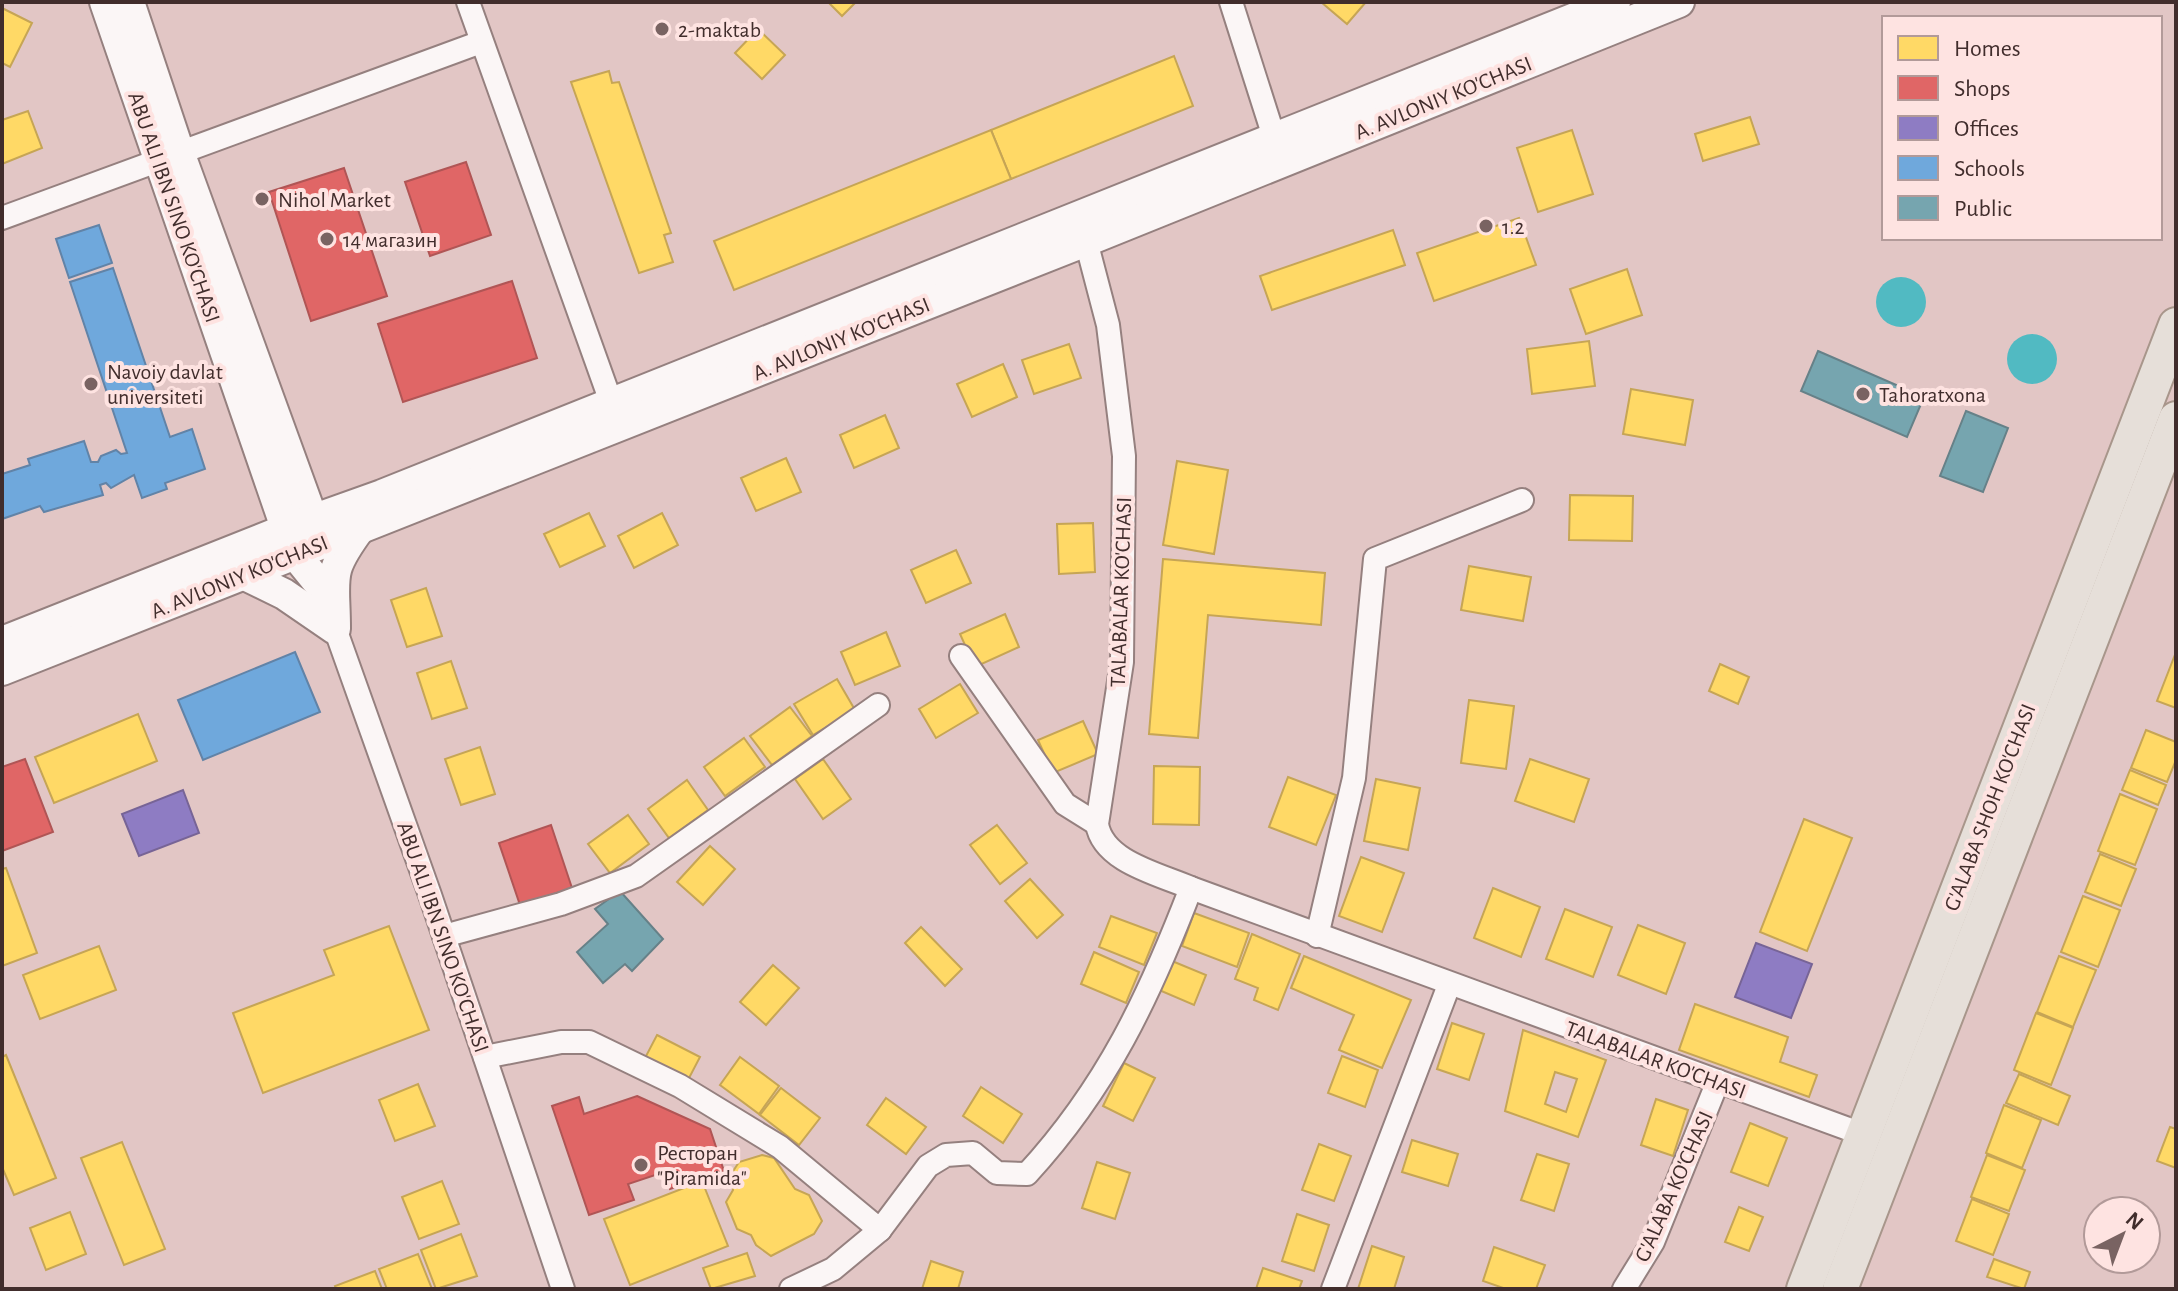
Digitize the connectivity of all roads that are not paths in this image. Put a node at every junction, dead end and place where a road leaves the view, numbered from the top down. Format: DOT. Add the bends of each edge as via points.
graph roads {
  1 [pos="105,2"];
  2 [pos="129,2"];
  3 [pos="468,2"];
  4 [pos="1231,2"];
  5 [pos="1615,2"];
  6 [pos="1662,5"];
  7 [pos="481,42"];
  8 [pos="1274,137"];
  9 [pos="170,159"];
  10 [pos="2,218"];
  11 [pos="1086,241"];
  12 [pos="2176,325"];
  13 [pos="611,402"];
  14 [pos="2176,419"];
  15 [pos="282,478"];
  16 [pos="1522,500"];
  17 [pos="358,516"];
  18 [pos="304,536"];
  19 [pos="239,562"];
  20 [pos="321,586"];
  21 [pos="335,629"];
  22 [pos="2,642"];
  23 [pos="961,656"];
  24 [pos="2,670"];
  25 [pos="878,705"];
  26 [pos="1097,824"];
  27 [pos="1191,888"];
  28 [pos="444,936"];
  29 [pos="1317,936"];
  30 [pos="1449,985"];
  31 [pos="485,1057"];
  32 [pos="1718,1081"];
  33 [pos="1862,1134"];
  34 [pos="880,1230"];
  35 [pos="563,1289"];
  36 [pos="791,1289"];
  37 [pos="1333,1289"];
  38 [pos="1624,1289"];
  39 [pos="1804,1289"];
  40 [pos="1840,1289"];
  1 -- 9 [label="main road, ABU ALI IBN SINO KO'CHASI"];
  2 -- 9 [label="main road, ABU ALI IBN SINO KO'CHASI"];
  3 -- 7 [label="street"];
  4 -- 8 [label="street"];
  5 -- 8 [label="main road, A. AVLONIY KO'CHASI"];
  6 -- 11 [label="main road, A. AVLONIY KO'CHASI"];
  7 -- 9 [label="street"];
  7 -- 13 [label="street"];
  8 -- 13 [label="main road, A. AVLONIY KO'CHASI"];
  9 -- 10 [label="street"];
  9 -- 15 [label="main road, ABU ALI IBN SINO KO'CHASI"];
  11 -- 17 [label="main road, A. AVLONIY KO'CHASI"];
  11 -- 26 [label="street, TALABALAR KO'CHASI" via="1108,325 1124,456 1122,662"];
  12 -- 33 [label="main road, G'ALABA SHOH KO'CHASI"];
  13 -- 17 [label="main road, A. AVLONIY KO'CHASI"];
  14 -- 40 [label="main road, G'ALABA SHOH KO'CHASI"];
  15 -- 17 [label="main road" via="324,494"];
  15 -- 18 [label="main road, ABU ALI IBN SINO KO'CHASI"];
  15 -- 19 [label="main road"];
  16 -- 29 [label="street" via="1375,559 1354,778"];
  17 -- 18 [label="main road, A. AVLONIY KO'CHASI"];
  17 -- 21 [label="main road" via="332,578"];
  18 -- 19 [label="main road, A. AVLONIY KO'CHASI"];
  18 -- 20 [label="main road, ABU ALI IBN SINO KO'CHASI"];
  19 -- 21 [label="main road"];
  19 -- 22 [label="main road, A. AVLONIY KO'CHASI"];
  19 -- 24 [label="main road, A. AVLONIY KO'CHASI"];
  20 -- 21 [label="street, ABU ALI IBN SINO KO'CHASI"];
  21 -- 28 [label="street, ABU ALI IBN SINO KO'CHASI"];
  23 -- 26 [label="street" via="1065,804"];
  25 -- 28 [label="street" via="636,876 561,904"];
  26 -- 27 [label="street, TALABALAR KO'CHASI" via="1099,840 1115,854"];
  27 -- 29 [label="street, TALABALAR KO'CHASI"];
  27 -- 34 [label="street" via="1154,984 1117,1055 1048,1151 1027,1174 997,1173 973,1153 946,1155 928,1166"];
  28 -- 31 [label="street, ABU ALI IBN SINO KO'CHASI"];
  29 -- 30 [label="street, TALABALAR KO'CHASI"];
  30 -- 32 [label="street, TALABALAR KO'CHASI"];
  30 -- 37 [label="street"];
  31 -- 34 [label="street" via="589,1042 680,1086 780,1147"];
  31 -- 35 [label="street, ABU ALI IBN SINO KO'CHASI"];
  32 -- 33 [label="street, TALABALAR KO'CHASI"];
  32 -- 38 [label="street, G'ALABA KO'CHASI" via="1653,1242"];
  33 -- 39 [label="main road, G'ALABA SHOH KO'CHASI"];
  34 -- 36 [label="street" via="833,1269"];
}
